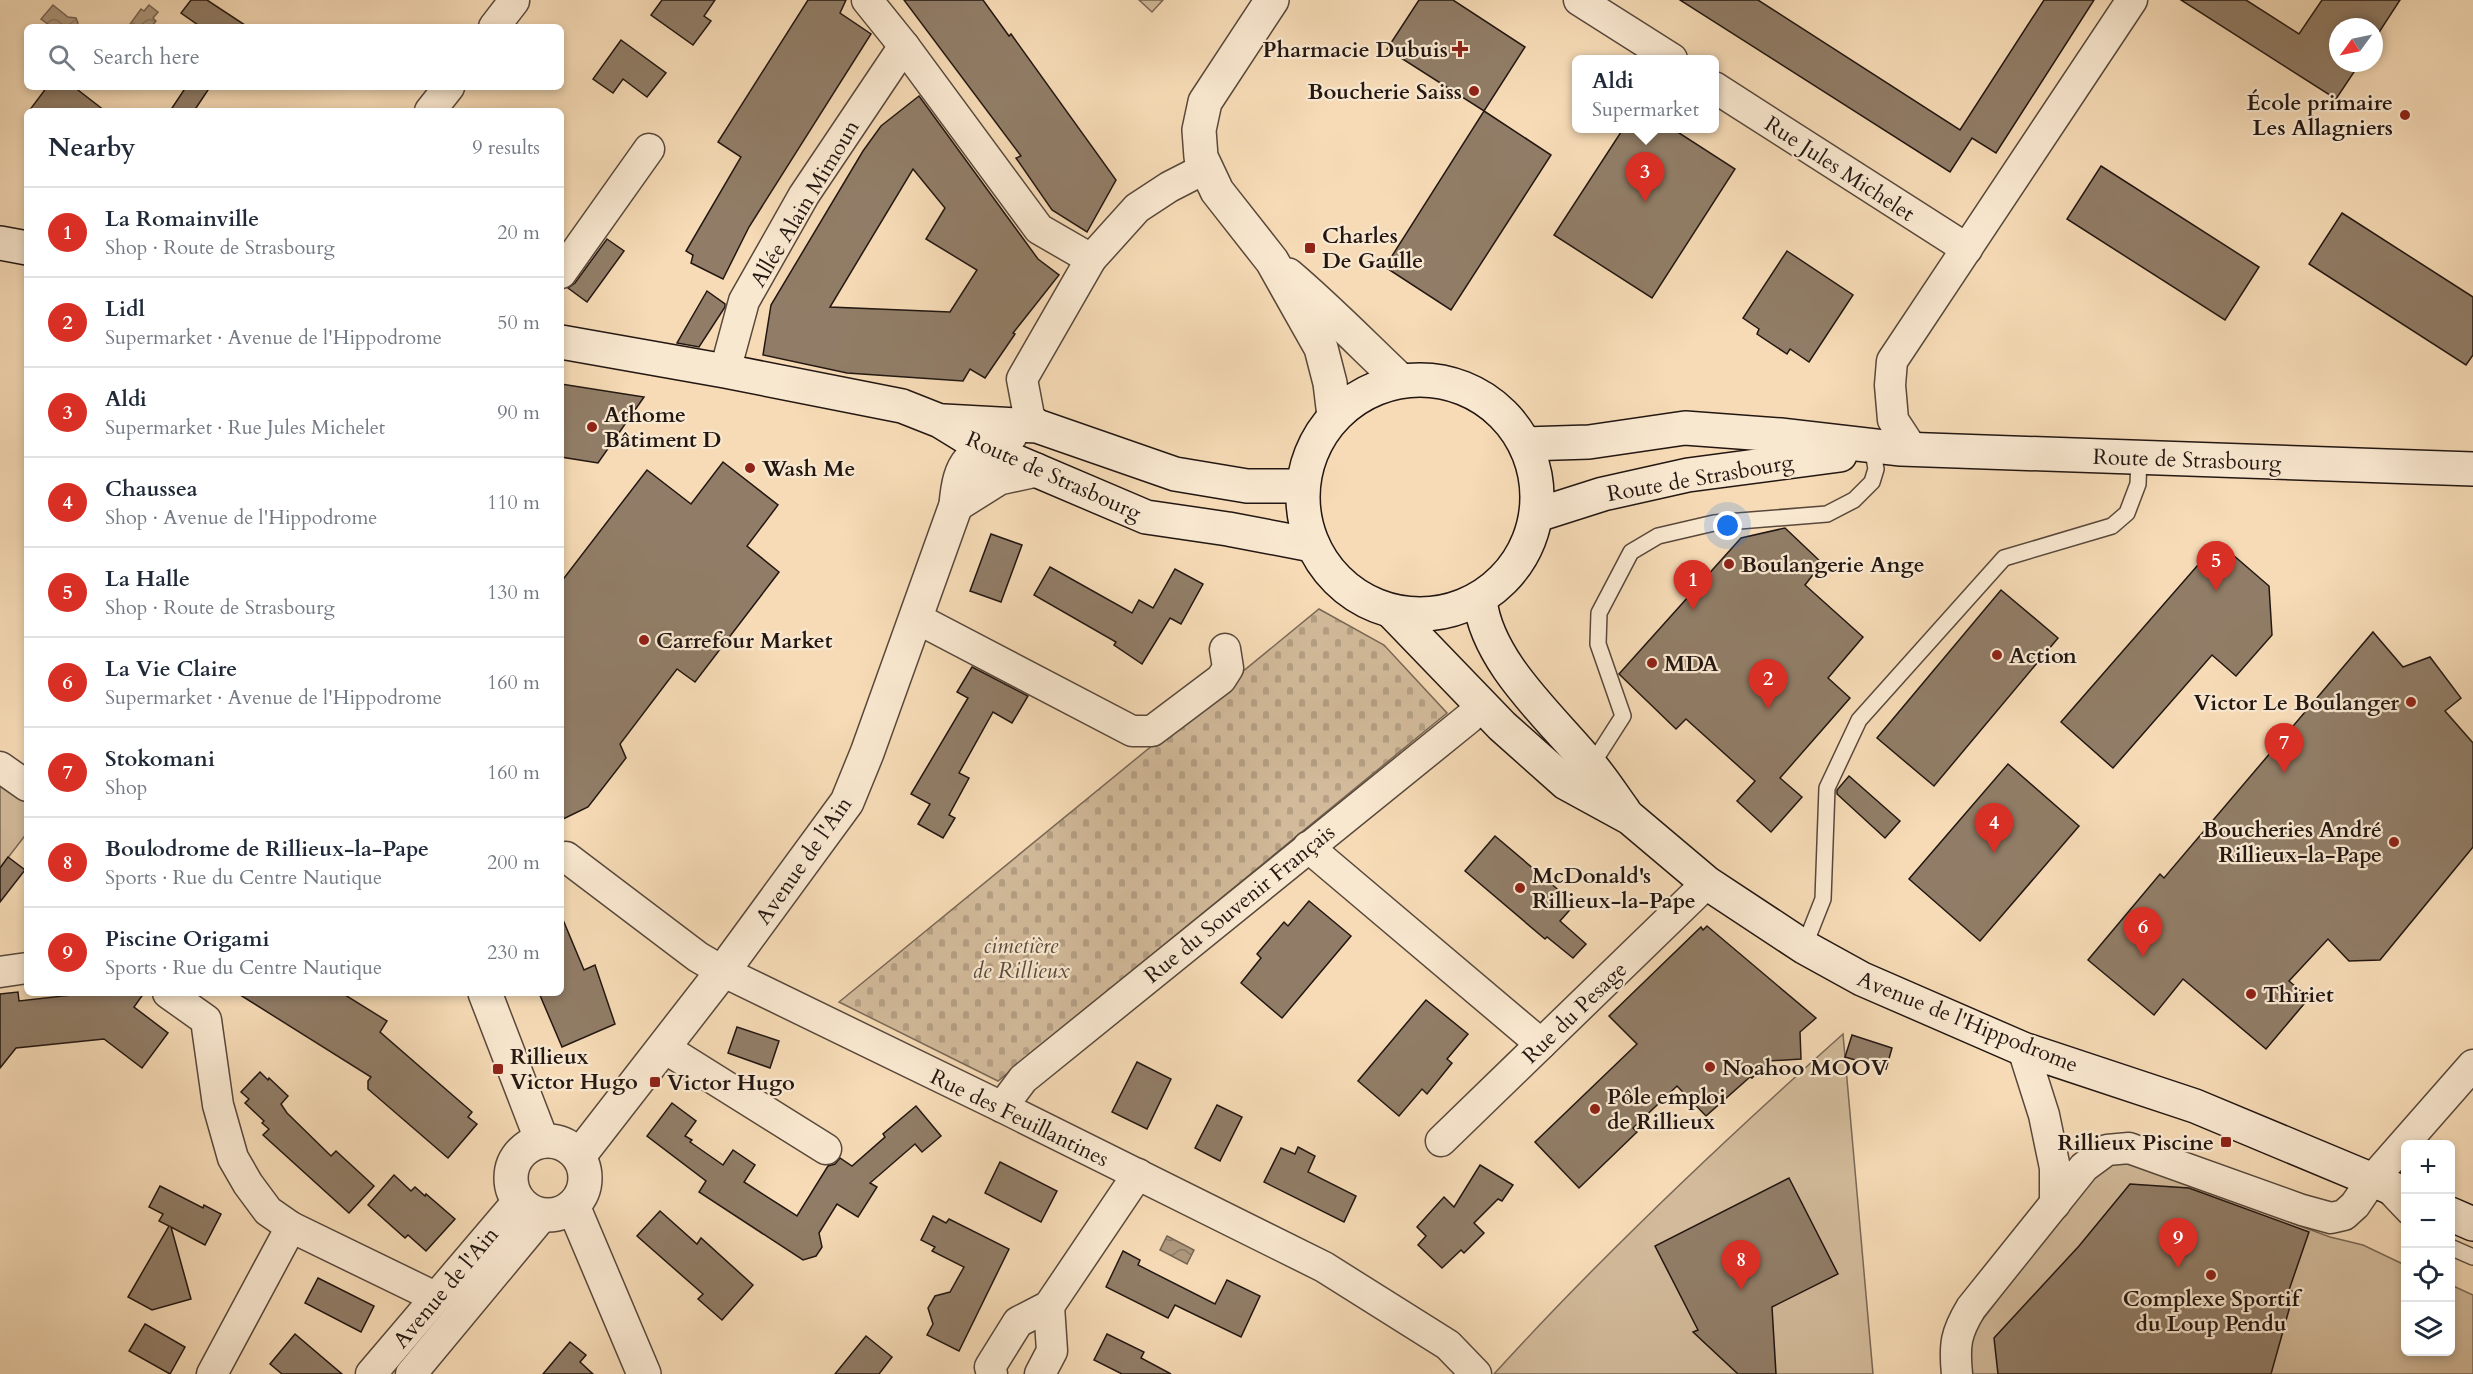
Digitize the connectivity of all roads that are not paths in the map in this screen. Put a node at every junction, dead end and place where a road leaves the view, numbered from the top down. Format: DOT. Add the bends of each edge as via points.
graph roads {
  1 [pos="867,0"];
  2 [pos="1272,0"];
  3 [pos="1579,0"];
  4 [pos="2132,0"];
  5 [pos="514,1"];
  6 [pos="496,24"];
  7 [pos="904,46"];
  8 [pos="1664,55"];
  9 [pos="446,90"];
  10 [pos="1719,90"];
  11 [pos="432,108"];
  12 [pos="649,149"];
  13 [pos="1206,168"];
  14 [pos="0,243"];
  15 [pos="24,247"];
  16 [pos="1967,249"];
  17 [pos="1091,259"];
  18 [pos="1272,261"];
  19 [pos="564,269"];
  20 [pos="564,343"];
  21 [pos="725,371"];
  22 [pos="1400,380"];
  23 [pos="1334,416"];
  24 [pos="940,421"];
  25 [pos="1038,426"];
  26 [pos="1526,444"];
  27 [pos="984,448"];
  28 [pos="1896,450"];
  29 [pos="2139,457"];
  30 [pos="2473,469"];
  31 [pos="1036,470"];
  32 [pos="1302,486"];
  33 [pos="956,505"];
  34 [pos="1537,515"];
  35 [pos="1312,545"];
  36 [pos="1480,600"];
  37 [pos="1394,613"];
  38 [pos="916,618"];
  39 [pos="1225,649"];
  40 [pos="1482,705"];
  41 [pos="1591,766"];
  42 [pos="0,767"];
  43 [pos="24,784"];
  44 [pos="1630,818"];
  45 [pos="1308,847"];
  46 [pos="566,857"];
  47 [pos="1707,883"];
  48 [pos="1804,947"];
  49 [pos="24,968"];
  50 [pos="722,971"];
  51 [pos="0,972"];
  52 [pos="172,996"];
  53 [pos="485,996"];
  54 [pos="1541,1044"];
  55 [pos="663,1047"];
  56 [pos="2023,1049"];
  57 [pos="2473,1065"];
  58 [pos="1002,1107"];
  59 [pos="543,1141"];
  60 [pos="1442,1141"];
  61 [pos="826,1149"];
  62 [pos="579,1156"];
  63 [pos="1138,1174"];
  64 [pos="2365,1189"];
  65 [pos="2401,1193"];
  66 [pos="2055,1204"];
  67 [pos="545,1207"];
  68 [pos="2401,1213"];
  69 [pos="2455,1216"];
  70 [pos="2473,1224"];
  71 [pos="291,1227"];
  72 [pos="2453,1248"];
  73 [pos="2473,1257"];
  74 [pos="435,1297"];
  75 [pos="1049,1306"];
  76 [pos="643,1373"];
  77 [pos="212,1374"];
  78 [pos="371,1374"];
  79 [pos="411,1374"];
  80 [pos="992,1374"];
  81 [pos="1040,1374"];
  82 [pos="1476,1374"];
  83 [pos="1957,1374"];
  1 -- 7 [label="street"];
  2 -- 13 [label="main road" via="1205,102 1198,130"];
  3 -- 8 [label="street"];
  4 -- 16 [label="street"];
  5 -- 6 [label="street"];
  7 -- 17 [label="street" via="1039,229"];
  7 -- 21 [label="street, Allée Alain Mimoun" via="804,195 744,301"];
  9 -- 11 [label="street"];
  10 -- 16 [label="street, Rue Jules Michelet"];
  12 -- 19 [label="street"];
  13 -- 17 [label="street" via="1137,208"];
  13 -- 18 [label="main road" via="1217,191"];
  14 -- 15 [label="main road"];
  16 -- 28 [label="street" via="1892,361 1890,385"];
  17 -- 25 [label="street" via="1022,379 1029,416"];
  18 -- 22 [label="main road" via="1326,307"];
  18 -- 23 [label="main road" via="1321,348"];
  20 -- 21 [label="main road, Route de Strasbourg"];
  21 -- 24 [label="main road, Route de Strasbourg" via="902,406"];
  22 -- 23 [label="main road" via="1364,393"];
  22 -- 26 [label="main road" via="1438,380 1473,392 1504,414"];
  23 -- 32 [label="main road" via="1312,448"];
  24 -- 25 [label="main road, Route de Strasbourg"];
  24 -- 27 [label="main road, Route de Strasbourg"];
  25 -- 27 [label="main road, Avenue de l'Ain"];
  25 -- 32 [label="main road, Route de Strasbourg" via="1175,474 1247,486"];
  26 -- 28 [label="main road, Route de Strasbourg" via="1589,441 1685,428"];
  26 -- 34 [label="main road" via="1536,479"];
  27 -- 31 [label="main road, Route de Strasbourg"];
  27 -- 33 [label="main road, Avenue de l'Ain" via="968,461 958,478"];
  28 -- 29 [label="main road, Route de Strasbourg"];
  28 -- 34 [label="main road, Route de Strasbourg" via="1688,475 1603,494"];
  28 -- 41 [label="lane" via="1876,469 1872,482 1854,500 1827,514 1714,523 1658,536 1631,552 1599,613 1598,644 1623,716"];
  29 -- 30 [label="main road, Route de Strasbourg"];
  29 -- 48 [label="lane" via="2138,484 2127,513 2112,526 2004,558 1859,720 1827,788 1823,899"];
  31 -- 33 [label="main road" via="999,478"];
  31 -- 35 [label="main road, Route de Strasbourg" via="1146,517"];
  32 -- 35 [label="main road" via="1303,516"];
  33 -- 38 [label="main road, Avenue de l'Ain"];
  34 -- 36 [label="main road" via="1518,564"];
  35 -- 37 [label="main road" via="1332,576 1359,599"];
  36 -- 37 [label="main road" via="1452,611 1423,616"];
  36 -- 41 [label="main road, Avenue de l'Hippodrome" via="1486,627 1500,656 1547,718"];
  37 -- 40 [label="main road, Avenue de l'Hippodrome"];
  38 -- 39 [label="street" via="1132,731 1152,731 1221,679 1227,668"];
  38 -- 50 [label="main road, Avenue de l'Ain" via="847,802"];
  40 -- 44 [label="main road, Avenue de l'Hippodrome" via="1566,783"];
  40 -- 45 [label="street, Rue du Souvenir Français"];
  41 -- 44 [label="main road, Avenue de l'Hippodrome"];
  42 -- 43 [label="street"];
  44 -- 47 [label="main road, Avenue de l'Hippodrome"];
  45 -- 54 [label="street"];
  45 -- 58 [label="street, Rue du Souvenir Français" via="1023,1079"];
  46 -- 50 [label="street, Rue des Feuillantines"];
  47 -- 48 [label="main road, Avenue de l'Hippodrome"];
  47 -- 54 [label="street, Rue du Pesage"];
  48 -- 56 [label="main road, Avenue de l'Hippodrome" via="1862,979"];
  49 -- 51 [label="street"];
  50 -- 55 [label="main road, Avenue de l'Ain"];
  50 -- 58 [label="street, Rue des Feuillantines"];
  52 -- 71 [label="street" via="206,1020 218,1105 233,1158 268,1211"];
  53 -- 59 [label="main road"];
  54 -- 60 [label="street, Rue du Pesage"];
  55 -- 61 [label="street"];
  55 -- 62 [label="main road, Avenue de l'Ain"];
  56 -- 64 [label="main road, Avenue de l'Hippodrome" via="2195,1107"];
  56 -- 66 [label="street" via="2055,1167"];
  57 -- 64 [label="street"];
  58 -- 63 [label="street, Rue des Feuillantines"];
  59 -- 62 [label="main road" via="569,1147"];
  59 -- 67 [label="main road" via="524,1149 512,1168 513,1190"];
  62 -- 67 [label="main road" via="586,1177 584,1188"];
  63 -- 75 [label="street"];
  63 -- 82 [label="street, Rue des Feuillantines" via="1324,1267 1448,1345"];
  64 -- 65 [label="main road, Avenue de l'Hippodrome"];
  64 -- 66 [label="street" via="2344,1215 2331,1218 2129,1148 2107,1150 2084,1167"];
  64 -- 68 [label="lane, Avenue de l'Hippodrome"];
  66 -- 83 [label="street" via="1971,1308 1959,1329"];
  67 -- 74 [label="street, Avenue de l'Ain"];
  67 -- 76 [label="main road"];
  67 -- 79 [label="street, Avenue de l'Ain"];
  69 -- 70 [label="main road"];
  71 -- 74 [label="street"];
  71 -- 77 [label="street"];
  72 -- 73 [label="lane"];
  74 -- 78 [label="street, Avenue de l'Ain"];
  75 -- 80 [label="street" via="1018,1322 990,1367"];
  75 -- 81 [label="street" via="1052,1351"];
}
